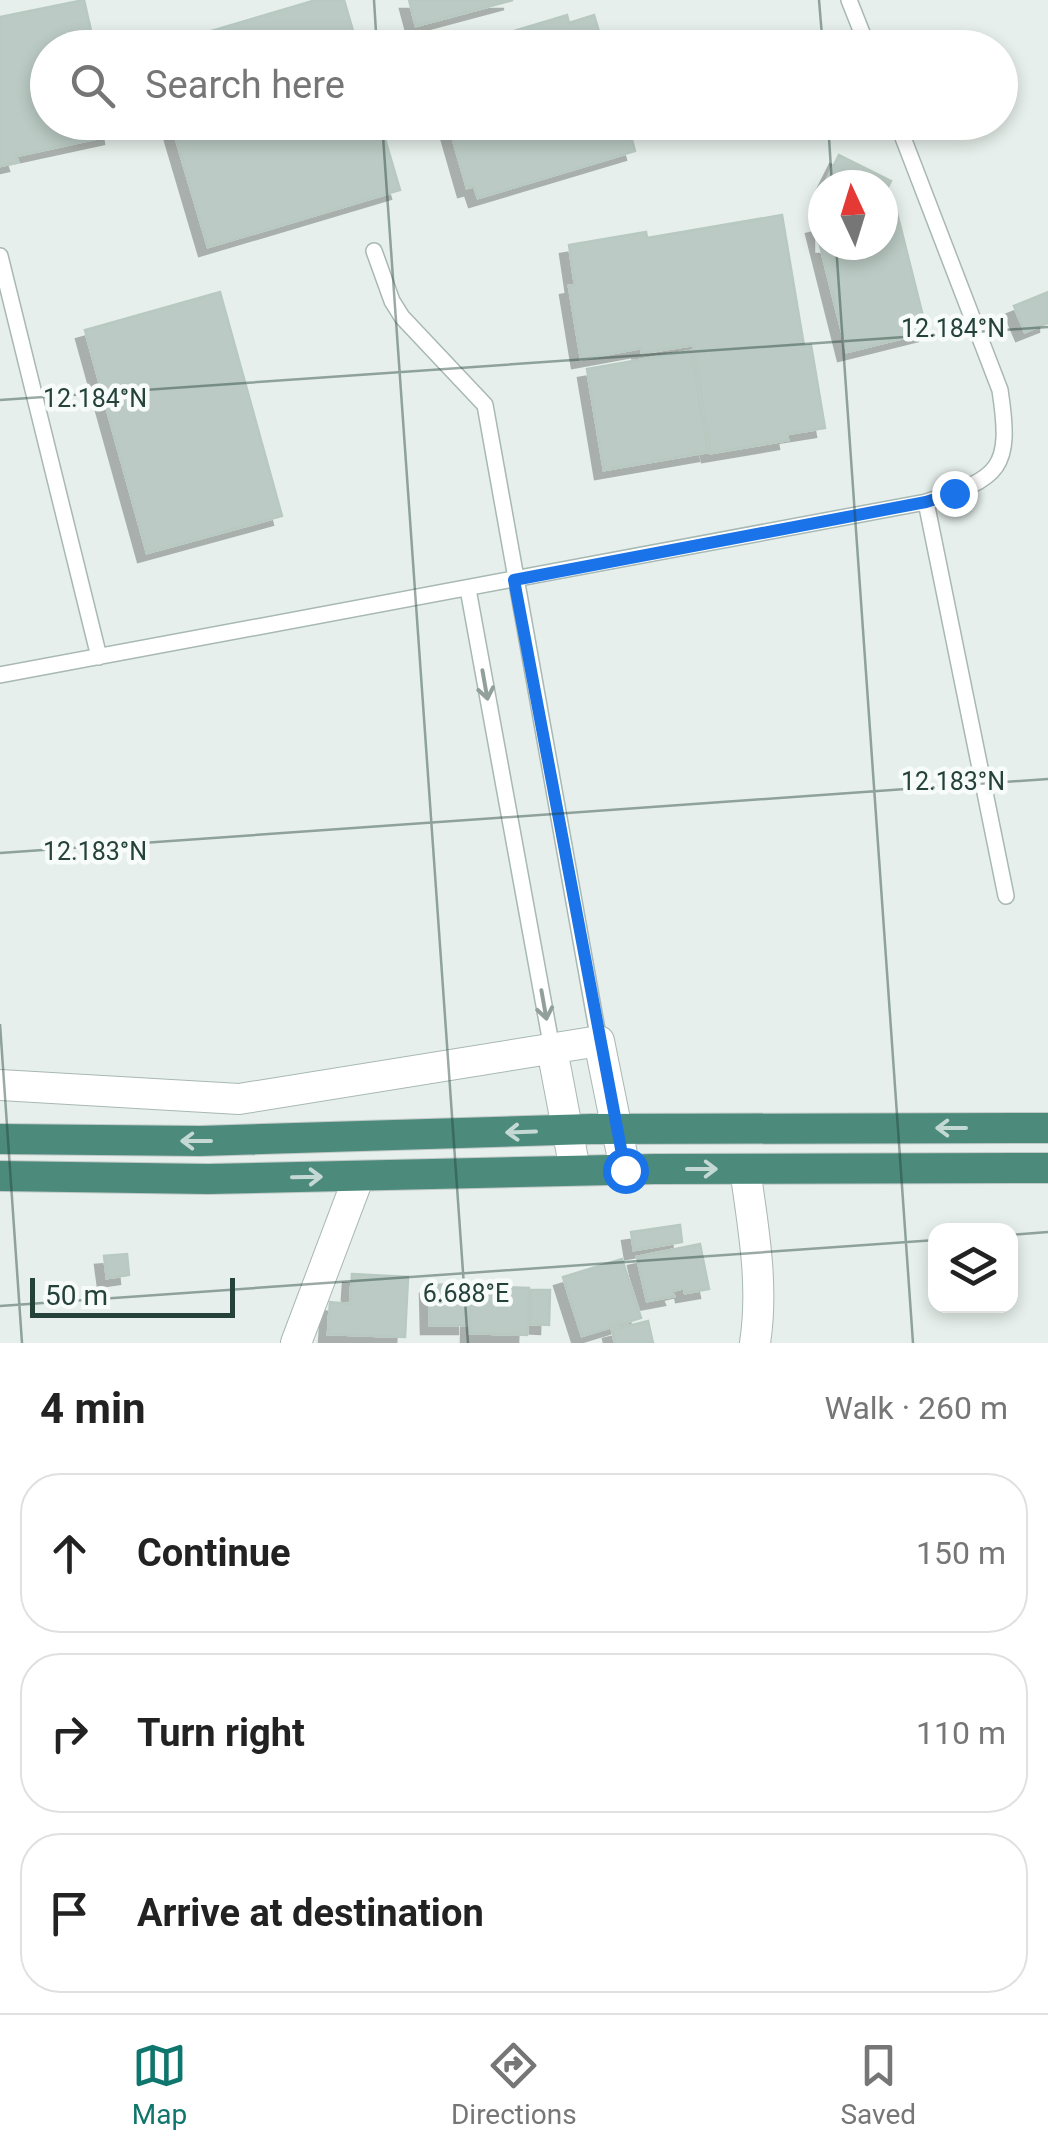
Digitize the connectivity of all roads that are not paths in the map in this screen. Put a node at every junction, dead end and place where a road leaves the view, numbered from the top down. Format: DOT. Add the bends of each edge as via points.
graph roads {
  1 [pos="849,0"];
  2 [pos="861,30"];
  3 [pos="904,140"];
  4 [pos="374,251"];
  5 [pos="0,256"];
  6 [pos="926,502"];
  7 [pos="514,580"];
  8 [pos="468,589"];
  9 [pos="99,657"];
  10 [pos="0,675"];
  11 [pos="1006,896"];
  12 [pos="599,1041"];
  13 [pos="552,1049"];
  14 [pos="0,1085"];
  15 [pos="1048,1128"];
  16 [pos="616,1129"];
  17 [pos="567,1130"];
  18 [pos="0,1139"];
  19 [pos="1048,1168"];
  20 [pos="744,1169"];
  21 [pos="574,1170"];
  22 [pos="625,1170"];
  23 [pos="0,1176"];
  24 [pos="359,1176"];
  25 [pos="296,1343"];
  26 [pos="755,1343"];
  1 -- 2 [label="lane"];
  3 -- 6 [label="lane" via="1000,390 1007,436 999,465 979,482"];
  4 -- 7 [label="lane" via="402,317 485,404"];
  5 -- 9 [label="lane"];
  6 -- 7 [label="lane"];
  6 -- 11 [label="lane"];
  7 -- 8 [label="lane"];
  7 -- 12 [label="lane"];
  8 -- 9 [label="lane"];
  8 -- 13 [label="lane, one-way"];
  9 -- 10 [label="lane"];
  12 -- 13 [label="street"];
  12 -- 16 [label="street"];
  13 -- 14 [label="street" via="239,1099"];
  13 -- 17 [label="street"];
  15 -- 16 [label="highway, one-way"];
  16 -- 17 [label="highway"];
  16 -- 22 [label="street"];
  17 -- 18 [label="highway, one-way" via="200,1141"];
  17 -- 21 [label="street"];
  19 -- 20 [label="highway"];
  22 -- 20 [label="highway, one-way"];
  20 -- 26 [label="street" via="760,1315"];
  21 -- 22 [label="highway"];
  21 -- 24 [label="highway"];
  23 -- 24 [label="highway, one-way"];
  24 -- 25 [label="street"];
}
